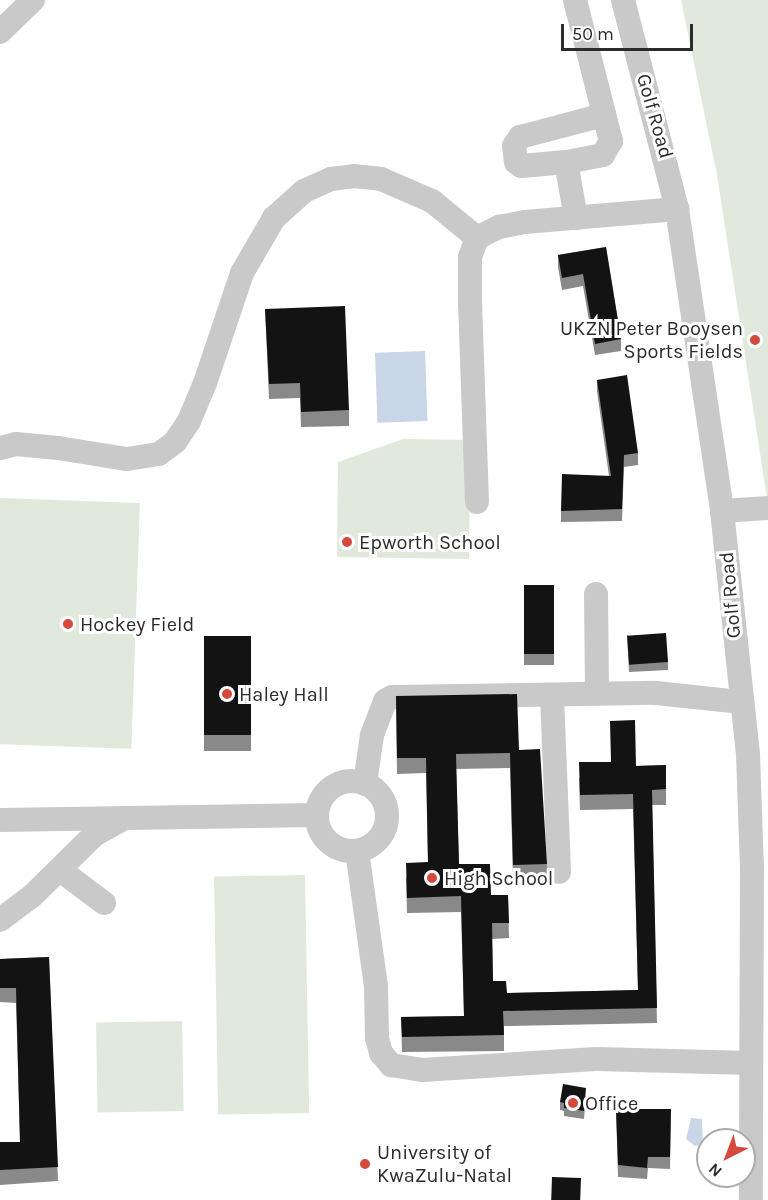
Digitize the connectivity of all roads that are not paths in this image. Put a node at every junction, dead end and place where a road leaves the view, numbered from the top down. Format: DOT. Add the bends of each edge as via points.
graph roads {
  1 [pos="33,0"];
  2 [pos="575,0"];
  3 [pos="623,0"];
  4 [pos="0,33"];
  5 [pos="604,115"];
  6 [pos="566,162"];
  7 [pos="677,209"];
  8 [pos="576,218"];
  9 [pos="477,238"];
  10 [pos="0,448"];
  11 [pos="477,501"];
  12 [pos="768,507"];
  13 [pos="722,510"];
  14 [pos="597,594"];
  15 [pos="597,693"];
  16 [pos="552,696"];
  17 [pos="740,702"];
  18 [pos="365,784"];
  19 [pos="317,815"];
  20 [pos="130,816"];
  21 [pos="0,820"];
  22 [pos="357,851"];
  23 [pos="60,870"];
  24 [pos="559,872"];
  25 [pos="104,903"];
  26 [pos="0,920"];
  27 [pos="752,1063"];
  28 [pos="751,1200"];
  1 -- 4 [label="street"];
  2 -- 5 [label="street"];
  3 -- 7 [label="street, Golf Road"];
  5 -- 6 [label="street" via="609,150"];
  5 -- 6 [label="street" via="520,137 514,146 516,162 521,166"];
  6 -- 8 [label="street"];
  7 -- 8 [label="street"];
  7 -- 13 [label="street, Golf Road"];
  8 -- 9 [label="street" via="499,227"];
  9 -- 10 [label="street" via="432,201 381,179 354,176 313,187 274,218 242,273 205,383 175,442 159,454 127,459 16,444"];
  9 -- 11 [label="street" via="470,257 470,305"];
  12 -- 13 [label="street"];
  13 -- 17 [label="street, Golf Road"];
  14 -- 15 [label="street"];
  15 -- 16 [label="street"];
  15 -- 17 [label="street" via="656,693"];
  16 -- 18 [label="street" via="392,697 385,701 372,735"];
  16 -- 24 [label="street"];
  17 -- 27 [label="street, Golf Road" via="748,754 752,855"];
  18 -- 19 [label="street" via="343,782 333,787 325,794"];
  18 -- 22 [label="street" via="382,798 387,820 377,841"];
  19 -- 20 [label="street"];
  19 -- 22 [label="street" via="319,827 329,842 345,851"];
  20 -- 21 [label="street"];
  20 -- 23 [label="street" via="94,835"];
  22 -- 27 [label="street" via="376,986 377,1038 381,1053 391,1065 422,1070 596,1059"];
  23 -- 25 [label="street"];
  23 -- 26 [label="street"];
  27 -- 28 [label="street, Golf Road"];
}
